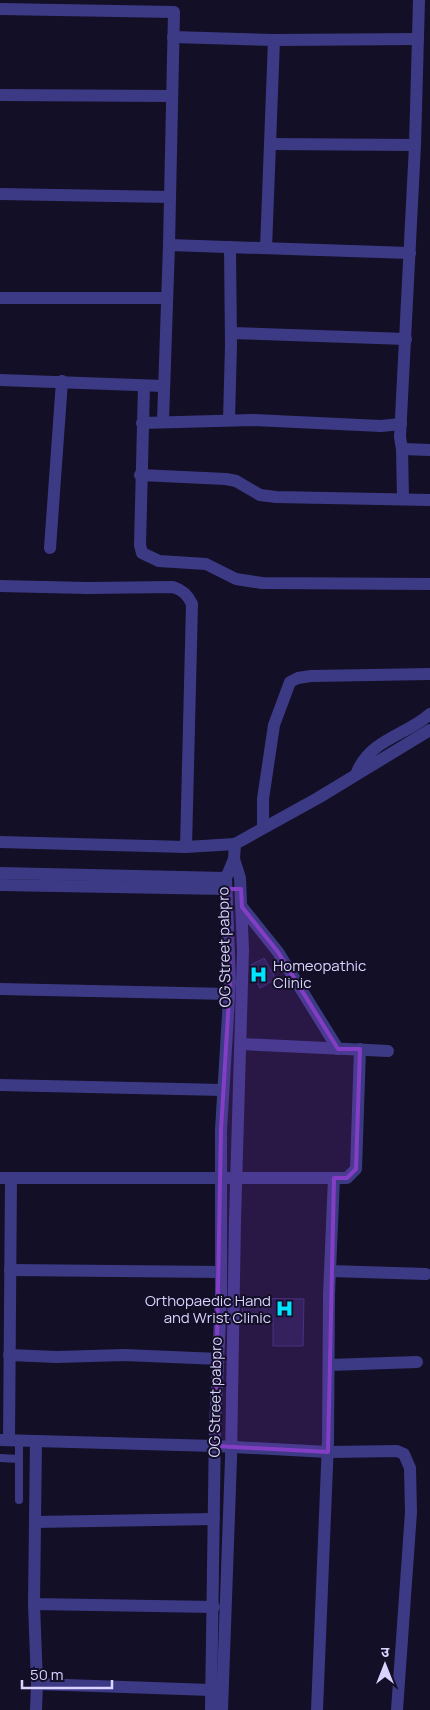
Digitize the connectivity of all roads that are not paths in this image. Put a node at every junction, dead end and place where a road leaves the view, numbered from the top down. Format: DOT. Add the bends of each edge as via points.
graph roads {
  1 [pos="419,0"];
  2 [pos="174,6"];
  3 [pos="0,9"];
  4 [pos="424,14"];
  5 [pos="173,37"];
  6 [pos="418,39"];
  7 [pos="274,40"];
  8 [pos="0,95"];
  9 [pos="172,96"];
  10 [pos="270,144"];
  11 [pos="415,145"];
  12 [pos="0,194"];
  13 [pos="170,196"];
  14 [pos="169,245"];
  15 [pos="230,247"];
  16 [pos="266,248"];
  17 [pos="410,253"];
  18 [pos="0,298"];
  19 [pos="167,298"];
  20 [pos="231,333"];
  21 [pos="406,339"];
  22 [pos="0,380"];
  23 [pos="62,381"];
  24 [pos="144,386"];
  25 [pos="164,386"];
  26 [pos="229,420"];
  27 [pos="163,421"];
  28 [pos="142,423"];
  29 [pos="401,424"];
  30 [pos="402,449"];
  31 [pos="430,450"];
  32 [pos="140,475"];
  33 [pos="403,498"];
  34 [pos="430,500"];
  35 [pos="50,548"];
  36 [pos="430,584"];
  37 [pos="0,586"];
  38 [pos="430,674"];
  39 [pos="430,714"];
  40 [pos="430,730"];
  41 [pos="357,772"];
  42 [pos="263,828"];
  43 [pos="0,842"];
  44 [pos="235,844"];
  45 [pos="186,847"];
  46 [pos="234,859"];
  47 [pos="0,873"];
  48 [pos="226,883"];
  49 [pos="240,883"];
  50 [pos="0,885"];
  51 [pos="242,907"];
  52 [pos="0,989"];
  53 [pos="229,994"];
  54 [pos="241,1044"];
  55 [pos="338,1048"];
  56 [pos="360,1050"];
  57 [pos="388,1051"];
  58 [pos="0,1085"];
  59 [pos="223,1090"];
  60 [pos="222,1176"];
  61 [pos="237,1176"];
  62 [pos="5,1178"];
  63 [pos="334,1178"];
  64 [pos="10,1270"];
  65 [pos="330,1271"];
  66 [pos="221,1272"];
  67 [pos="426,1274"];
  68 [pos="9,1355"];
  69 [pos="219,1359"];
  70 [pos="417,1362"];
  71 [pos="329,1365"];
  72 [pos="9,1440"];
  73 [pos="36,1441"];
  74 [pos="215,1446"];
  75 [pos="232,1447"];
  76 [pos="328,1452"];
  77 [pos="0,1458"];
  78 [pos="19,1459"];
  79 [pos="19,1500"];
  80 [pos="214,1520"];
  81 [pos="35,1522"];
  82 [pos="34,1604"];
  83 [pos="214,1607"];
  84 [pos="38,1684"];
  85 [pos="211,1690"];
  86 [pos="36,1710"];
  87 [pos="211,1710"];
  88 [pos="222,1710"];
  89 [pos="317,1710"];
  90 [pos="397,1710"];
  1 -- 4 [label="street"];
  2 -- 3 [label="street"];
  2 -- 5 [label="street"];
  4 -- 6 [label="street"];
  5 -- 7 [label="street"];
  5 -- 9 [label="street"];
  6 -- 7 [label="street"];
  6 -- 11 [label="street"];
  7 -- 10 [label="street"];
  8 -- 9 [label="street"];
  9 -- 13 [label="street"];
  10 -- 11 [label="street"];
  10 -- 16 [label="street"];
  11 -- 17 [label="street"];
  12 -- 13 [label="street"];
  13 -- 14 [label="street"];
  14 -- 15 [label="street"];
  14 -- 19 [label="street"];
  15 -- 16 [label="street"];
  15 -- 20 [label="street"];
  16 -- 17 [label="street"];
  17 -- 21 [label="street"];
  18 -- 19 [label="street"];
  19 -- 25 [label="street"];
  20 -- 21 [label="street"];
  20 -- 26 [label="street"];
  21 -- 29 [label="street"];
  22 -- 23 [label="street"];
  23 -- 24 [label="street"];
  23 -- 35 [label="street"];
  24 -- 25 [label="street"];
  24 -- 28 [label="street"];
  25 -- 27 [label="street"];
  26 -- 27 [label="street"];
  26 -- 29 [label="street"];
  27 -- 28 [label="street"];
  28 -- 32 [label="street"];
  29 -- 30 [label="street"];
  30 -- 31 [label="street"];
  30 -- 33 [label="street"];
  32 -- 33 [label="street" via="226,479 260,495 276,497"];
  32 -- 36 [label="street" via="140,545 142,553 150,559 206,564 236,579 262,583"];
  33 -- 34 [label="street"];
  37 -- 45 [label="street" via="173,587 189,597 192,604"];
  38 -- 42 [label="street" via="310,676 290,682 274,724 263,799"];
  39 -- 41 [label="street" via="371,751"];
  40 -- 41 [label="street"];
  41 -- 42 [label="street"];
  42 -- 44 [label="street"];
  43 -- 45 [label="street"];
  44 -- 45 [label="street"];
  44 -- 46 [label="street"];
  46 -- 48 [label="street, OG Street pabpro"];
  46 -- 49 [label="street, OG Street pabpro"];
  47 -- 48 [label="street"];
  48 -- 49 [label="street"];
  48 -- 50 [label="street"];
  48 -- 53 [label="street, OG Street pabpro"];
  49 -- 51 [label="street, OG Street pabpro"];
  51 -- 54 [label="street, OG Street pabpro"];
  51 -- 55 [label="street" via="278,952"];
  52 -- 53 [label="street"];
  53 -- 59 [label="street, OG Street pabpro"];
  54 -- 55 [label="street"];
  54 -- 61 [label="street, OG Street pabpro"];
  55 -- 56 [label="street"];
  56 -- 57 [label="street"];
  56 -- 63 [label="street" via="356,1169 347,1178"];
  58 -- 59 [label="street"];
  59 -- 60 [label="street, OG Street pabpro"];
  60 -- 61 [label="street"];
  60 -- 62 [label="street"];
  60 -- 66 [label="street, OG Street pabpro"];
  61 -- 63 [label="street"];
  61 -- 75 [label="street, OG Street pabpro"];
  62 -- 64 [label="street"];
  63 -- 65 [label="street"];
  64 -- 66 [label="street"];
  64 -- 68 [label="street"];
  65 -- 67 [label="street"];
  65 -- 71 [label="street"];
  66 -- 69 [label="street, OG Street pabpro"];
  68 -- 69 [label="street"];
  68 -- 72 [label="street"];
  69 -- 74 [label="street, OG Street pabpro"];
  70 -- 71 [label="street"];
  71 -- 76 [label="street"];
  72 -- 73 [label="street"];
  72 -- 78 [label="lane"];
  73 -- 74 [label="street"];
  73 -- 81 [label="street"];
  74 -- 75 [label="street"];
  74 -- 80 [label="street, OG Street pabpro"];
  75 -- 76 [label="street"];
  75 -- 88 [label="street, OG Street pabpro"];
  76 -- 89 [label="street"];
  76 -- 90 [label="street" via="397,1451 404,1454 410,1468 410,1522"];
  77 -- 78 [label="lane"];
  78 -- 79 [label="lane"];
  80 -- 81 [label="street"];
  80 -- 83 [label="street, OG Street pabpro"];
  81 -- 82 [label="street"];
  82 -- 83 [label="street"];
  82 -- 84 [label="street"];
  83 -- 85 [label="street, OG Street pabpro"];
  84 -- 85 [label="street"];
  84 -- 86 [label="street"];
  85 -- 87 [label="street, OG Street pabpro"];
}
